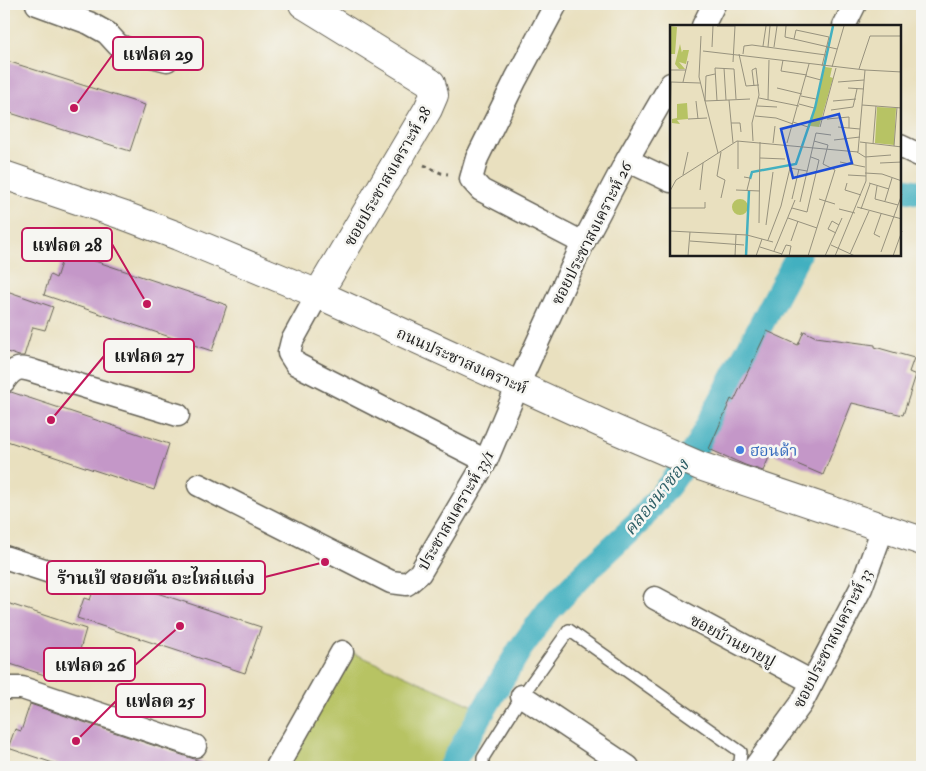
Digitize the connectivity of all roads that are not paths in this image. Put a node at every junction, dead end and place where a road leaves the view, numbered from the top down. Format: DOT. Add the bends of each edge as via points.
graph roads {
  1 [pos="37,4"];
  2 [pos="303,4"];
  3 [pos="556,4"];
  4 [pos="714,4"];
  5 [pos="855,4"];
  6 [pos="704,25"];
  7 [pos="844,25"];
  8 [pos="167,60"];
  9 [pos="670,86"];
  10 [pos="901,146"];
  11 [pos="922,155"];
  12 [pos="627,160"];
  13 [pos="4,175"];
  14 [pos="670,181"];
  15 [pos="583,243"];
  16 [pos="318,294"];
  17 [pos="4,381"];
  18 [pos="518,385"];
  19 [pos="178,415"];
  20 [pos="486,461"];
  21 [pos="199,485"];
  22 [pos="883,528"];
  23 [pos="920,538"];
  24 [pos="4,558"];
  25 [pos="72,579"];
  26 [pos="655,598"];
  27 [pos="342,652"];
  28 [pos="812,682"];
  29 [pos="4,689"];
  30 [pos="522,696"];
  31 [pos="195,746"];
  32 [pos="277,767"];
  33 [pos="483,767"];
  34 [pos="628,767"];
  35 [pos="736,767"];
  36 [pos="755,767"];
  1 -- 8 [label="street" via="90,23 107,33 118,45"];
  2 -- 16 [label="main road, ซอยประชาสงเคราะห์ 28" via="431,83 434,95"];
  3 -- 15 [label="street" via="477,158 471,179 481,190"];
  4 -- 6 [label="street"];
  5 -- 7 [label="street"];
  9 -- 12 [label="street, ซอยประชาสงเคราะห์ 26"];
  10 -- 11 [label="street"];
  12 -- 14 [label="street"];
  12 -- 15 [label="street, ซอยประชาสงเคราะห์ 26"];
  13 -- 16 [label="main road, ถนนประชาสงเคราะห์" via="178,236"];
  15 -- 18 [label="street, ซอยประชาสงเคราะห์ 26"];
  16 -- 18 [label="main road, ถนนประชาสงเคราะห์"];
  16 -- 20 [label="street" via="292,340 289,353 296,364"];
  17 -- 19 [label="street" via="11,371 25,368"];
  18 -- 20 [label="street, ประชาสงเคราะห์ 33/1"];
  18 -- 22 [label="main road, ถนนประชาสงเคราะห์" via="700,466"];
  20 -- 21 [label="street, ประชาสงเคราะห์ 33/1" via="420,573 407,584 391,582"];
  22 -- 23 [label="main road, ถนนประชาสงเคราะห์"];
  22 -- 28 [label="street, ซอยประชาสงเคราะห์ 33" via="861,588"];
  24 -- 25 [label="street"];
  26 -- 28 [label="street, ซอยบ้านยายปู"];
  27 -- 32 [label="street"];
  28 -- 36 [label="street, ซอยประชาสงเคราะห์ 33" via="801,704"];
  29 -- 31 [label="street" via="22,688"];
  30 -- 33 [label="lane" via="483,758"];
  30 -- 34 [label="street"];
  30 -- 35 [label="lane" via="569,630 741,752"];
}
